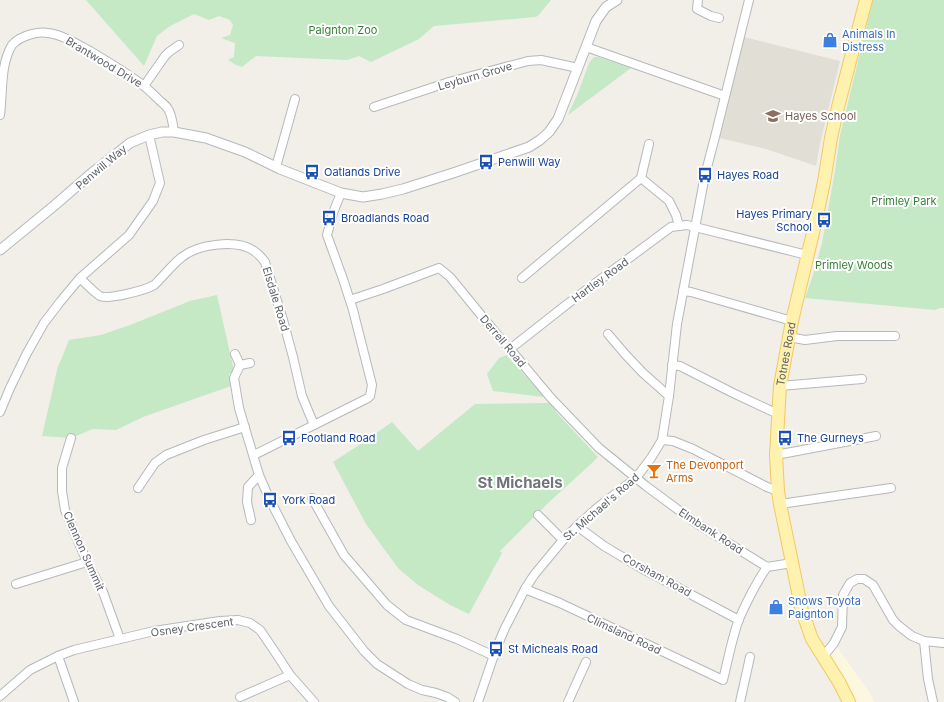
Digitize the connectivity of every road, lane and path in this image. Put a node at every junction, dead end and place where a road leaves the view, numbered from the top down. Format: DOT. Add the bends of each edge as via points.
graph roads {
  1 [pos="617,0"];
  2 [pos="698,0"];
  3 [pos="749,0"];
  4 [pos="866,0"];
  5 [pos="719,18"];
  6 [pos="179,45"];
  7 [pos="586,47"];
  8 [pos="578,68"];
  9 [pos="144,86"];
  10 [pos="726,96"];
  11 [pos="295,99"];
  12 [pos="374,107"];
  13 [pos="0,116"];
  14 [pos="174,132"];
  15 [pos="149,135"];
  16 [pos="649,144"];
  17 [pos="276,167"];
  18 [pos="641,178"];
  19 [pos="340,193"];
  20 [pos="679,226"];
  21 [pos="695,227"];
  22 [pos="0,250"];
  23 [pos="807,255"];
  24 [pos="80,278"];
  25 [pos="522,278"];
  26 [pos="683,291"];
  27 [pos="350,300"];
  28 [pos="792,322"];
  29 [pos="608,334"];
  30 [pos="895,336"];
  31 [pos="789,337"];
  32 [pos="510,349"];
  33 [pos="235,354"];
  34 [pos="250,363"];
  35 [pos="240,365"];
  36 [pos="672,365"];
  37 [pos="862,379"];
  38 [pos="780,386"];
  39 [pos="669,396"];
  40 [pos="0,412"];
  41 [pos="778,414"];
  42 [pos="314,425"];
  43 [pos="245,427"];
  44 [pos="876,436"];
  45 [pos="71,438"];
  46 [pos="662,440"];
  47 [pos="254,455"];
  48 [pos="776,455"];
  49 [pos="259,475"];
  50 [pos="636,478"];
  51 [pos="138,488"];
  52 [pos="891,488"];
  53 [pos="778,491"];
  54 [pos="312,498"];
  55 [pos="780,504"];
  56 [pos="538,515"];
  57 [pos="251,520"];
  58 [pos="577,526"];
  59 [pos="563,540"];
  60 [pos="87,562"];
  61 [pos="792,563"];
  62 [pos="767,567"];
  63 [pos="16,584"];
  64 [pos="525,589"];
  65 [pos="739,620"];
  66 [pos="120,639"];
  67 [pos="924,641"];
  68 [pos="944,643"];
  69 [pos="58,656"];
  70 [pos="494,656"];
  71 [pos="750,657"];
  72 [pos="823,657"];
  73 [pos="586,662"];
  74 [pos="290,675"];
  75 [pos="0,696"];
  76 [pos="240,697"];
  77 [pos="74,702"];
  78 [pos="314,702"];
  79 [pos="455,702"];
  80 [pos="478,702"];
  81 [pos="568,702"];
  82 [pos="740,702"];
  83 [pos="849,702"];
  84 [pos="933,702"];
  1 -- 7 [label="street, Penwill Way" via="606,8 596,21"];
  2 -- 5 [label="street" via="696,9"];
  3 -- 10 [label="street"];
  4 -- 23 [label="main road, Totnes Road" via="838,106"];
  6 -- 9 [label="street" via="165,56"];
  7 -- 8 [label="street, Penwill Way"];
  7 -- 10 [label="street"];
  8 -- 12 [label="street, Leyburn Grove" via="541,60 528,61 449,82"];
  8 -- 19 [label="street, Penwill Way" via="558,118 549,132 529,147 382,194 363,197"];
  9 -- 13 [label="street, Brantwood Drive" via="65,38 40,32 12,44 3,59"];
  9 -- 14 [label="street, Brantwood Drive" via="169,109"];
  10 -- 21 [label="street" via="705,175"];
  11 -- 17 [label="street"];
  14 -- 15 [label="street, Penwill Way"];
  14 -- 17 [label="street, Penwill Way" via="206,138"];
  15 -- 22 [label="street, Penwill Way" via="130,143"];
  15 -- 24 [label="street" via="160,183 153,201 129,235"];
  16 -- 18 [label="street"];
  17 -- 19 [label="street, Penwill Way"];
  18 -- 20 [label="street" via="669,201"];
  18 -- 25 [label="street"];
  19 -- 27 [label="street" via="327,235"];
  20 -- 21 [label="street, Hartley Road"];
  20 -- 32 [label="street, Hartley Road" via="671,227"];
  21 -- 23 [label="street, Hartley Road"];
  21 -- 26 [label="street"];
  23 -- 28 [label="main road, Totnes Road"];
  24 -- 40 [label="street" via="44,323"];
  24 -- 42 [label="street, Elsdale Road" via="100,296 110,297 154,285 182,256 200,248 231,244 254,251 265,262 302,396"];
  26 -- 28 [label="street"];
  26 -- 36 [label="street"];
  27 -- 32 [label="street, Derrell Road" via="439,268 450,277"];
  27 -- 42 [label="street" via="372,385 370,396"];
  28 -- 31 [label="main road, Totnes Road"];
  29 -- 39 [label="street" via="643,373"];
  30 -- 31 [label="street" via="837,336 805,340"];
  31 -- 38 [label="main road, Totnes Road"];
  32 -- 50 [label="street, Derrell Road" via="551,398 599,448"];
  33 -- 35 [label="street"];
  34 -- 35 [label="street"];
  35 -- 43 [label="street" via="234,378"];
  36 -- 39 [label="street"];
  36 -- 41 [label="street" via="680,366"];
  37 -- 38 [label="street"];
  38 -- 41 [label="main road, Totnes Road"];
  39 -- 46 [label="street"];
  41 -- 48 [label="main road, Totnes Road"];
  42 -- 47 [label="street"];
  43 -- 47 [label="street"];
  43 -- 51 [label="street" via="166,455 155,463"];
  44 -- 48 [label="street"];
  45 -- 60 [label="street, Clennon Summit" via="62,468 62,491 65,510"];
  46 -- 50 [label="street, St. Michael's Road"];
  46 -- 53 [label="street" via="673,441 694,449"];
  47 -- 49 [label="street"];
  48 -- 53 [label="main road, Totnes Road"];
  49 -- 57 [label="street" via="248,487 247,502"];
  49 -- 79 [label="street" via="291,541 329,606 364,651 377,664 408,684"];
  50 -- 58 [label="street, St. Michael's Road"];
  50 -- 62 [label="street, Elmbank Road" via="696,523"];
  52 -- 55 [label="street"];
  53 -- 55 [label="main road, Totnes Road"];
  54 -- 70 [label="street" via="344,555 387,604 406,620"];
  55 -- 61 [label="main road, Totnes Road"];
  56 -- 59 [label="street"];
  58 -- 59 [label="street, St. Michael's Road"];
  58 -- 65 [label="street, Corsham Road" via="635,564"];
  59 -- 64 [label="street, St. Michael's Road"];
  60 -- 63 [label="street"];
  60 -- 66 [label="street, Clennon Summit"];
  61 -- 62 [label="street"];
  61 -- 72 [label="main road, Totnes Road" via="802,611 812,639"];
  62 -- 65 [label="street"];
  64 -- 65 [label="street, Climsland Road" via="723,680"];
  64 -- 70 [label="street, St. Michael's Road"];
  66 -- 69 [label="street, Osney Crescent"];
  66 -- 74 [label="street, Osney Crescent" via="238,620 260,630"];
  67 -- 68 [label="street"];
  67 -- 72 [label="street" via="912,636 893,620 873,585 864,579 857,579 850,583 843,594 842,627"];
  67 -- 84 [label="street"];
  69 -- 75 [label="street, Osney Crescent" via="30,670"];
  69 -- 77 [label="street"];
  70 -- 80 [label="street, St. Michael's Road"];
  71 -- 82 [label="street"];
  72 -- 83 [label="main road, Totnes Road"];
  73 -- 81 [label="street"];
  74 -- 76 [label="street"];
  74 -- 78 [label="street, Osney Crescent"];
}
